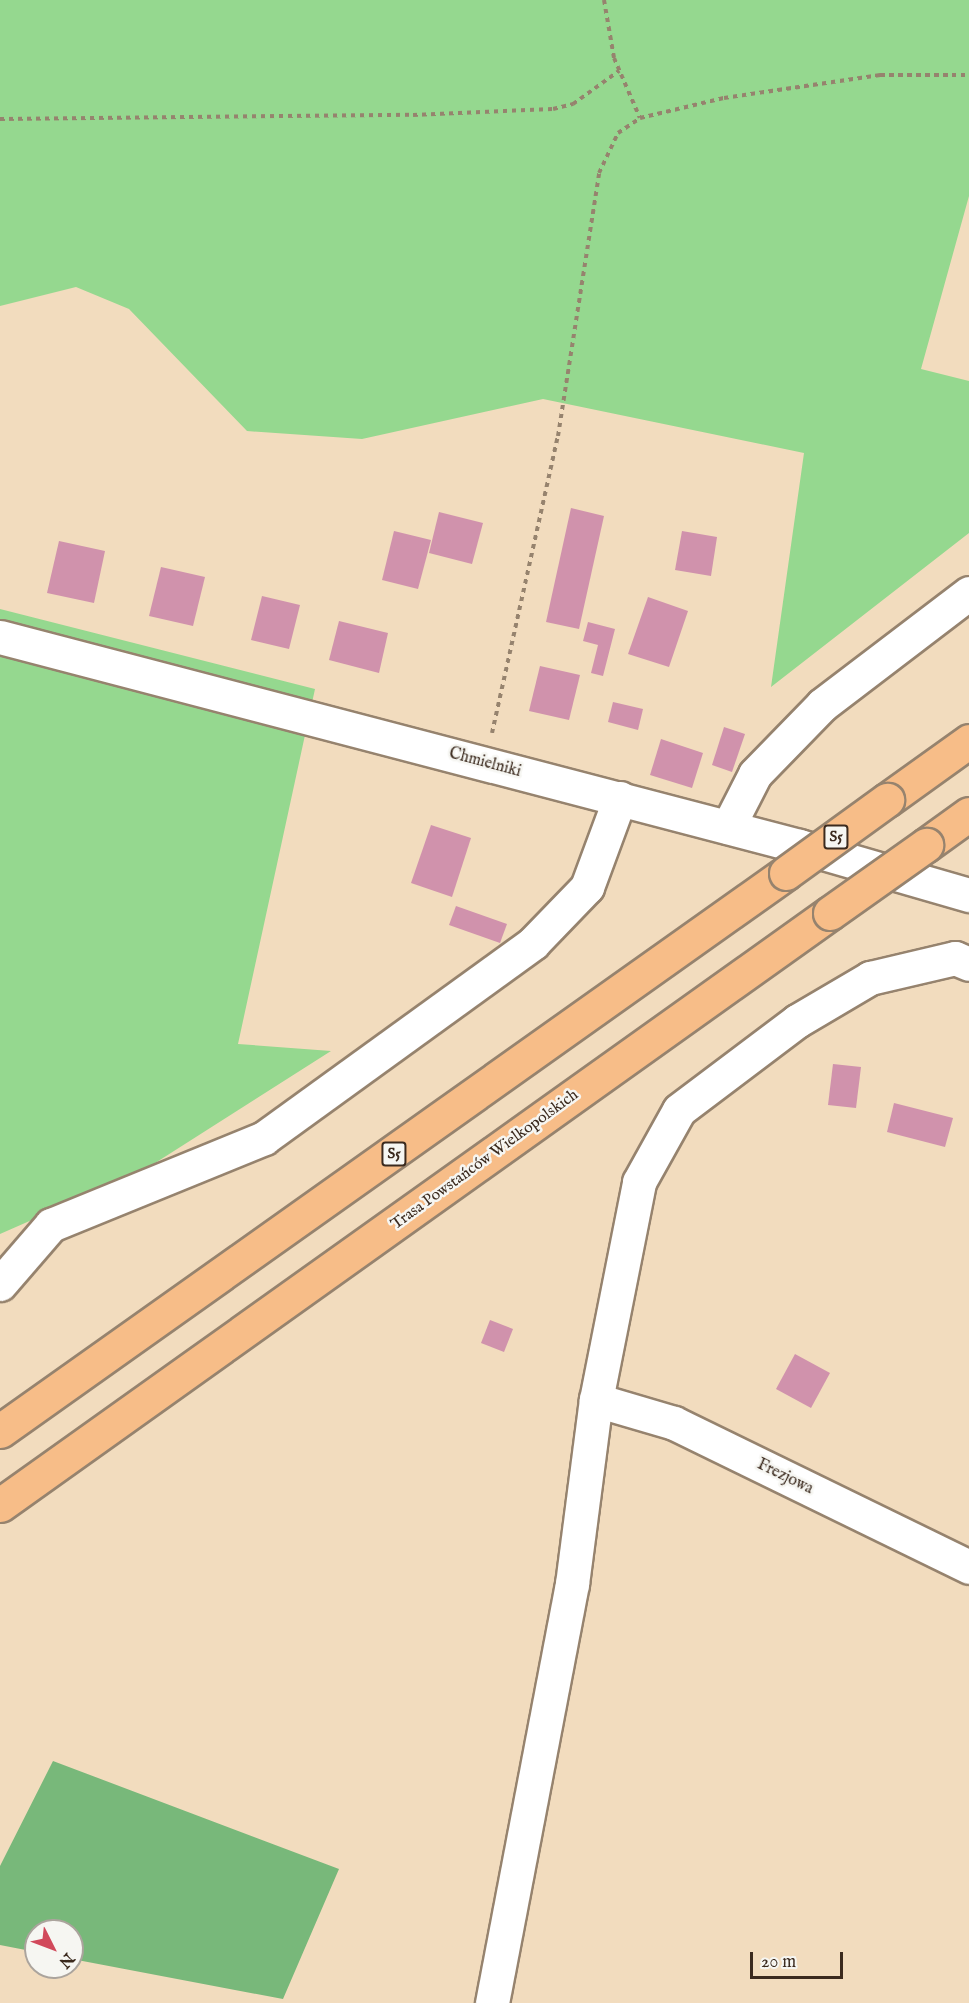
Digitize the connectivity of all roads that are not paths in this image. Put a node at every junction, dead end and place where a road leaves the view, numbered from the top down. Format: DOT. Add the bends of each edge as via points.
graph roads {
  1 [pos="969,593"];
  2 [pos="0,637"];
  3 [pos="969,741"];
  4 [pos="620,798"];
  5 [pos="969,814"];
  6 [pos="728,827"];
  7 [pos="969,896"];
  8 [pos="969,964"];
  9 [pos="0,1284"];
  10 [pos="596,1400"];
  11 [pos="0,1431"];
  12 [pos="0,1505"];
  13 [pos="969,1567"];
  14 [pos="492,2003"];
  1 -- 6 [label="street" via="822,705 755,774"];
  2 -- 4 [label="street, Chmielniki"];
  3 -- 11 [label="highway, S5, bridge"];
  4 -- 6 [label="street, Chmielniki"];
  4 -- 9 [label="street" via="587,887 533,943 264,1138 51,1225"];
  5 -- 12 [label="highway, Trasa Powstańców Wielkopolskich, bridge"];
  6 -- 7 [label="street, Chmielniki"];
  8 -- 10 [label="street" via="955,958 870,978 797,1021 679,1110 639,1182"];
  10 -- 13 [label="street, Frezjowa" via="674,1423"];
  10 -- 14 [label="street" via="573,1584"];
}
